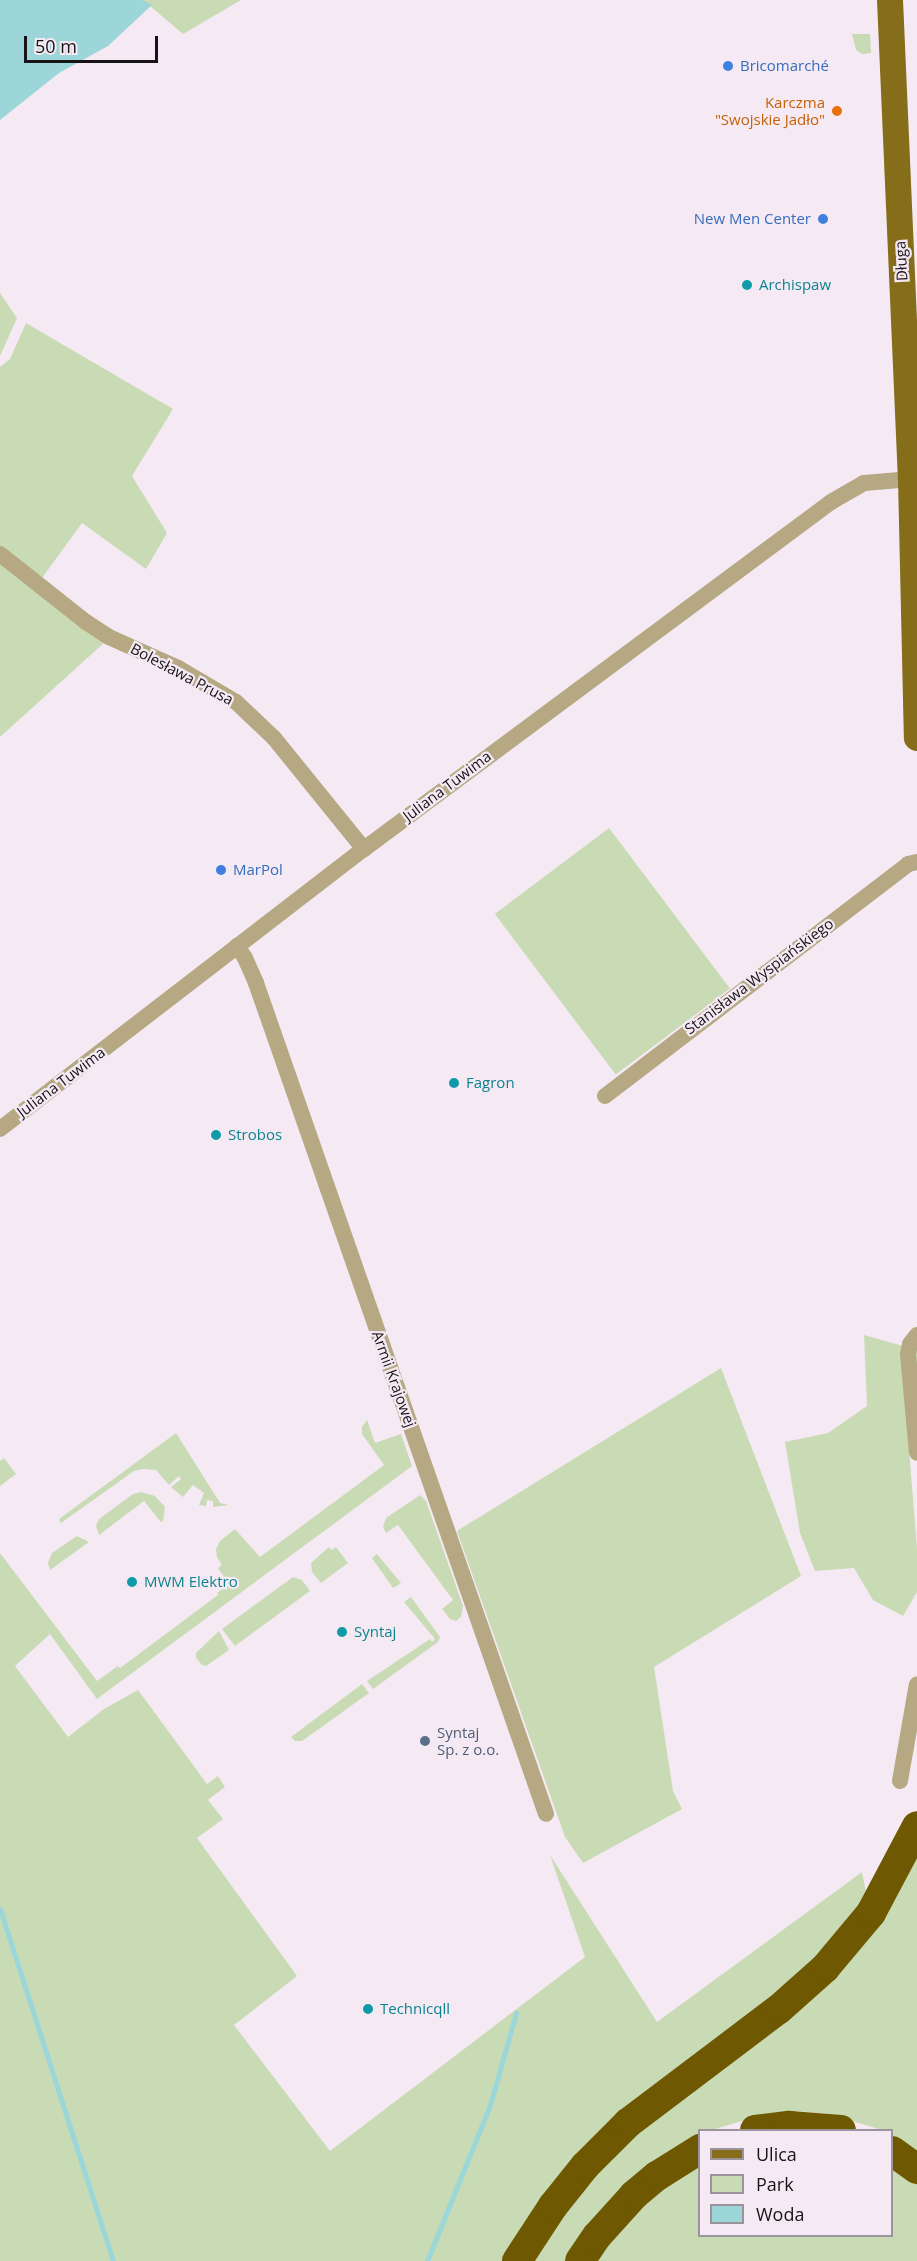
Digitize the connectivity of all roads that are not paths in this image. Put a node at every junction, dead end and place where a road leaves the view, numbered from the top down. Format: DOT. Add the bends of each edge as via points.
graph roads {
  1 [pos="890,0"];
  2 [pos="911,479"];
  3 [pos="0,554"];
  4 [pos="917,738"];
  5 [pos="364,849"];
  6 [pos="917,862"];
  7 [pos="237,946"];
  8 [pos="605,1096"];
  9 [pos="0,1129"];
  10 [pos="917,1335"];
  11 [pos="917,1453"];
  12 [pos="917,1683"];
  13 [pos="900,1781"];
  14 [pos="546,1814"];
  15 [pos="917,1826"];
  16 [pos="764,2129"];
  17 [pos="828,2129"];
  18 [pos="698,2150"];
  19 [pos="893,2152"];
  20 [pos="917,2169"];
  21 [pos="517,2261"];
  22 [pos="579,2261"];
  1 -- 2 [label="main road, Długa"];
  2 -- 4 [label="main road, Długa"];
  2 -- 5 [label="street, Juliana Tuwima" via="864,483 831,502"];
  3 -- 5 [label="street, Bolesława Prusa" via="109,637 237,702 274,738"];
  5 -- 7 [label="street, Juliana Tuwima"];
  6 -- 8 [label="street, Stanisława Wyspiańskiego" via="908,864"];
  7 -- 9 [label="street, Juliana Tuwima"];
  7 -- 14 [label="street, Armii Krajowej" via="250,968 279,1048"];
  10 -- 11 [label="street" via="909,1354"];
  12 -- 13 [label="street"];
  15 -- 21 [label="highway" via="871,1913 825,1968 620,2131 553,2206"];
  16 -- 17 [label="highway"];
  18 -- 22 [label="highway" via="634,2195"];
  19 -- 20 [label="highway"];
}
